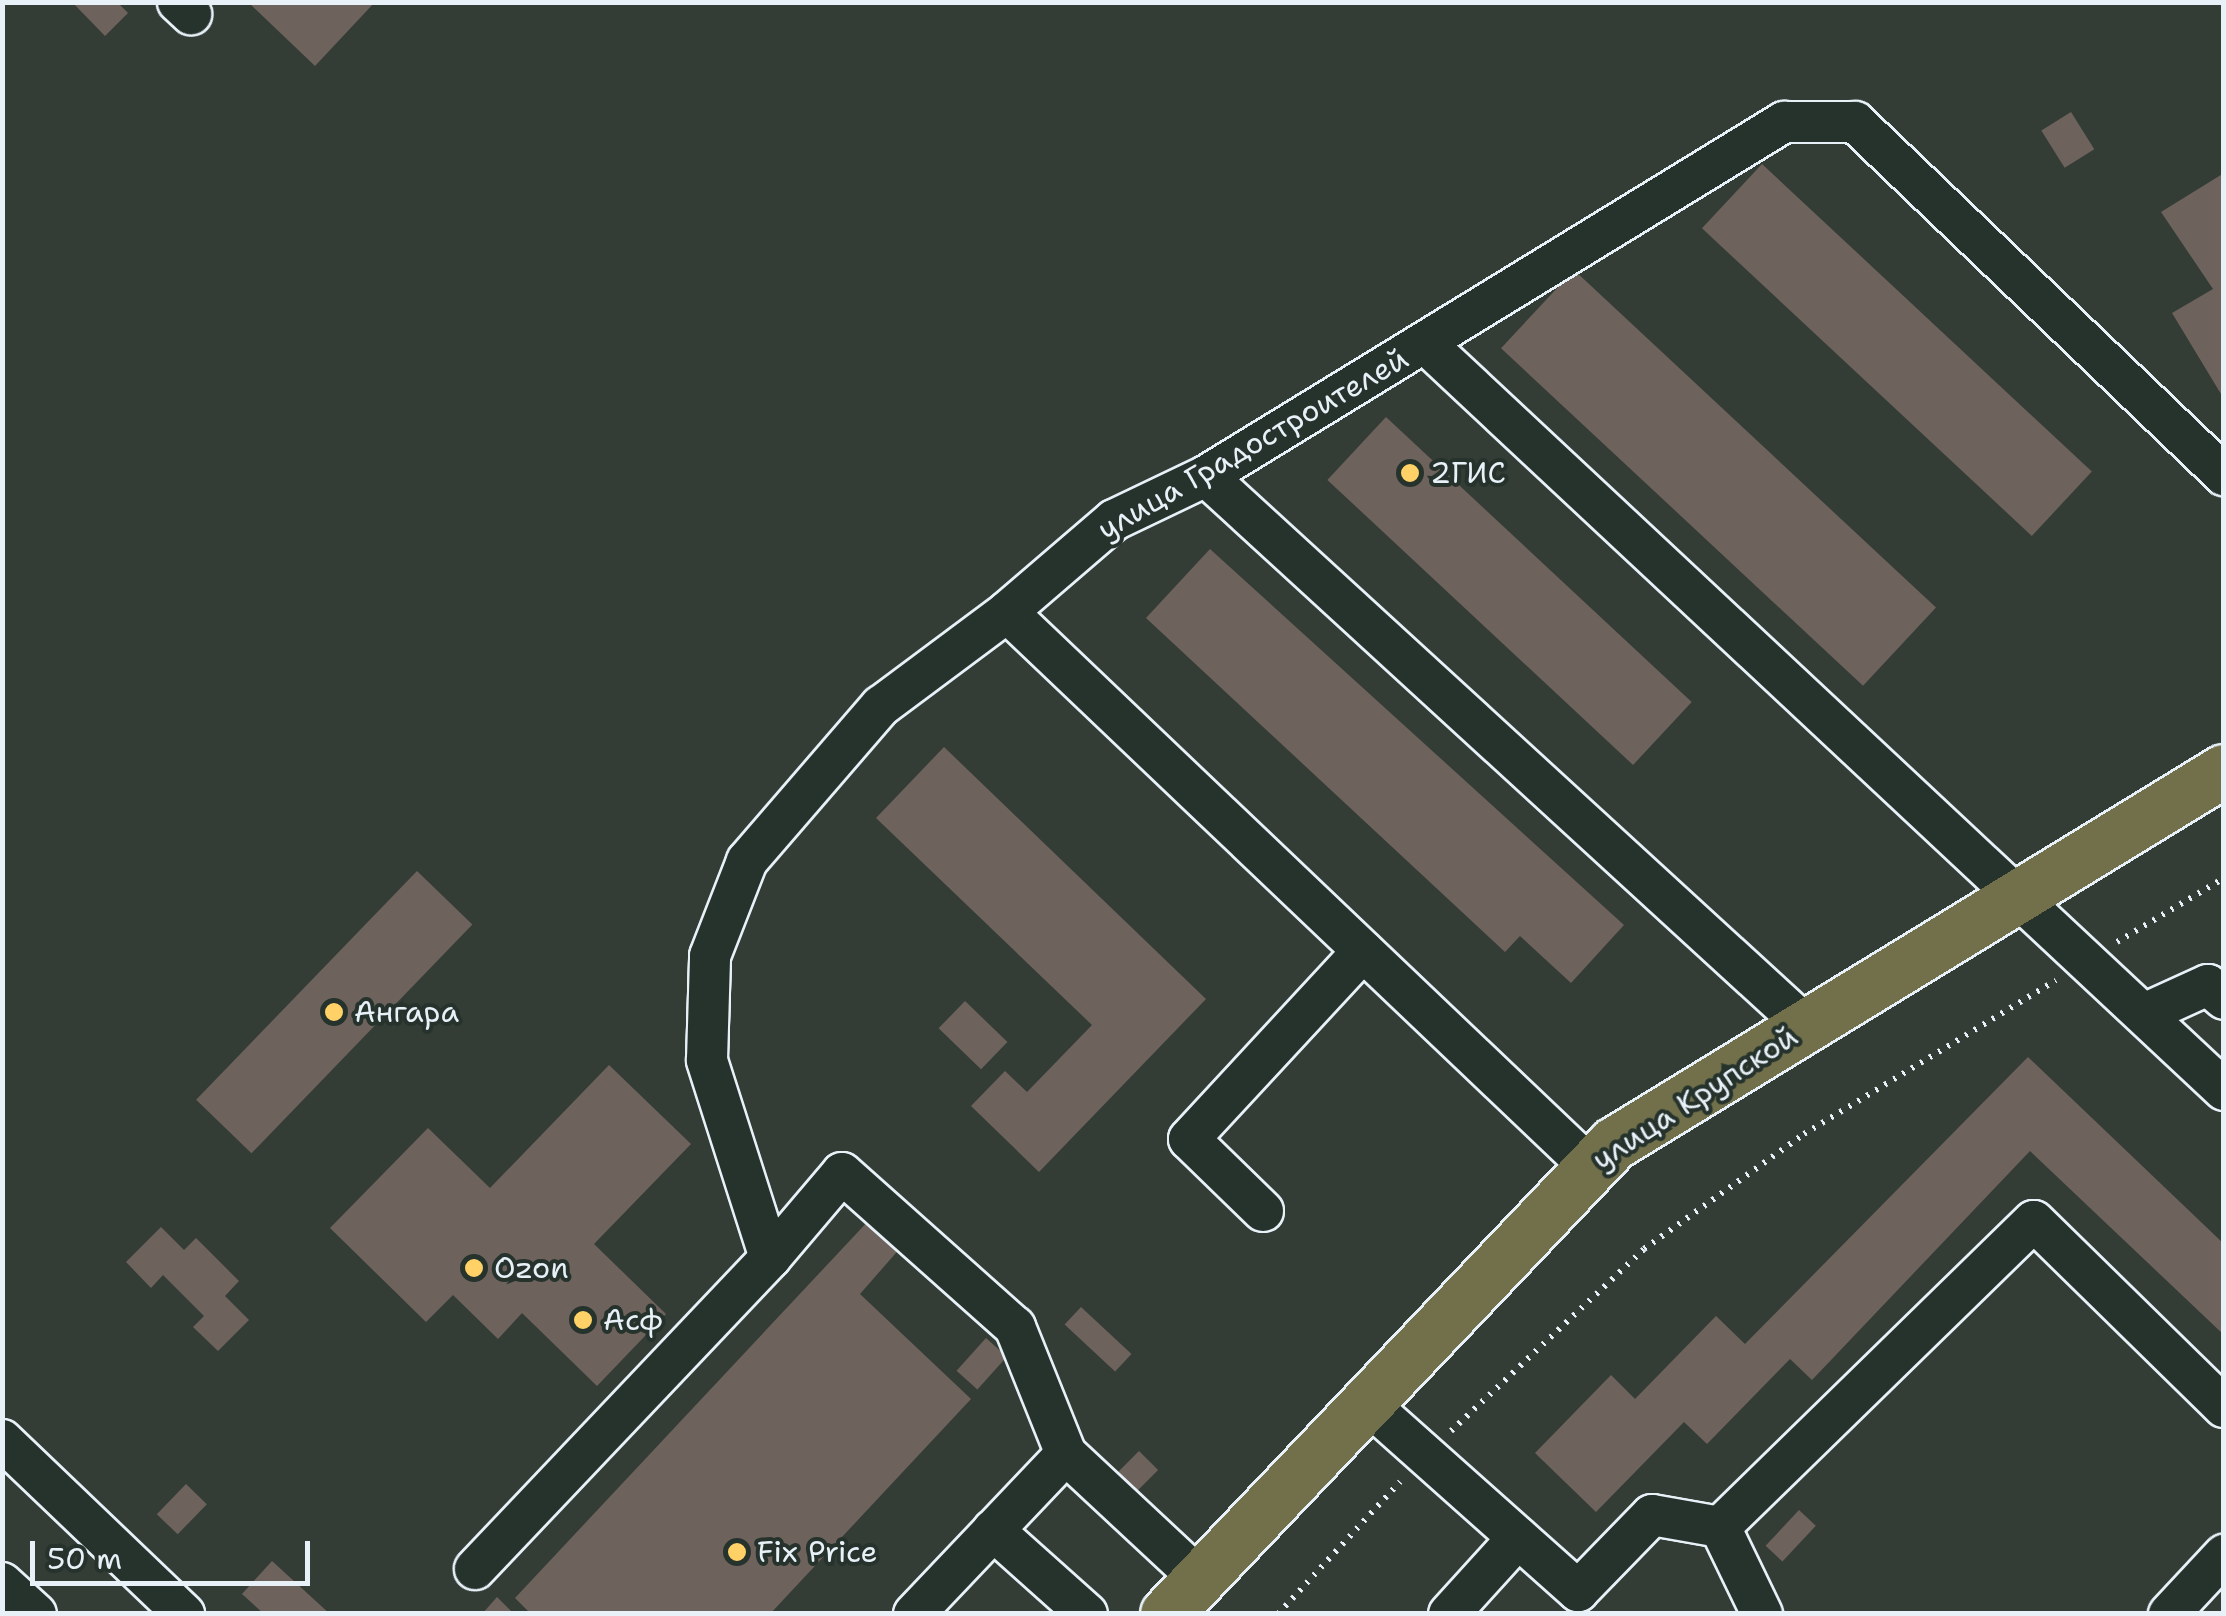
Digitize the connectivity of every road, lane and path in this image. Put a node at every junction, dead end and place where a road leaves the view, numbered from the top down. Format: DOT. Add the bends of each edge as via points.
graph roads {
  1 [pos="1425,343"];
  2 [pos="1206,476"];
  3 [pos="2224,476"];
  4 [pos="1007,612"];
  5 [pos="2224,770"];
  6 [pos="2224,878"];
  7 [pos="2020,896"];
  8 [pos="1363,951"];
  9 [pos="2088,961"];
  10 [pos="2224,999"];
  11 [pos="2144,1014"];
  12 [pos="1806,1026"];
  13 [pos="2224,1090"];
  14 [pos="1588,1166"];
  15 [pos="1263,1211"];
  16 [pos="770,1258"];
  17 [pos="1366,1403"];
  18 [pos="2224,1408"];
  19 [pos="2,1440"];
  20 [pos="1066,1454"];
  21 [pos="1425,1455"];
  22 [pos="1720,1527"];
  23 [pos="993,1530"];
  24 [pos="1518,1538"];
  25 [pos="2224,1555"];
  26 [pos="475,1568"];
  27 [pos="2,1583"];
  28 [pos="1183,1596"];
  29 [pos="36,1614"];
  30 [pos="184,1614"];
  31 [pos="914,1614"];
  32 [pos="1087,1614"];
  33 [pos="1278,1614"];
  34 [pos="1449,1614"];
  35 [pos="1762,1614"];
  36 [pos="2169,1614"];
  1 -- 2 [label="street, улица Градостроителей"];
  1 -- 3 [label="street, улица Градостроителей" via="1784,122 1855,122"];
  1 -- 7 [label="street"];
  2 -- 4 [label="street, улица Градостроителей" via="1114,520"];
  2 -- 12 [label="street"];
  4 -- 8 [label="street"];
  4 -- 16 [label="street, улица Градостроителей" via="881,706 747,861 710,956 707,1060"];
  5 -- 7 [label="main road, улица Крупской"];
  6 -- 9 [label="path"];
  7 -- 9 [label="street"];
  7 -- 12 [label="main road, улица Крупской"];
  8 -- 14 [label="street"];
  8 -- 15 [label="street" via="1189,1139"];
  9 -- 11 [label="street"];
  9 -- 21 [label="path" via="1804,1134 1644,1249"];
  10 -- 11 [label="street" via="2208,985"];
  11 -- 13 [label="street"];
  12 -- 14 [label="main road, улица Крупской"];
  14 -- 17 [label="main road, улица Крупской"];
  16 -- 20 [label="street" via="842,1173 1016,1328"];
  16 -- 26 [label="street"];
  17 -- 21 [label="street"];
  17 -- 28 [label="main road, улица Крупской"];
  18 -- 22 [label="street" via="2034,1221"];
  19 -- 30 [label="street"];
  20 -- 23 [label="street"];
  20 -- 28 [label="street"];
  21 -- 24 [label="street"];
  21 -- 33 [label="path"];
  22 -- 24 [label="street" via="1652,1514 1578,1592"];
  22 -- 35 [label="street"];
  23 -- 31 [label="street"];
  23 -- 32 [label="street"];
  24 -- 34 [label="street"];
  25 -- 36 [label="street"];
  27 -- 29 [label="street"];
}
